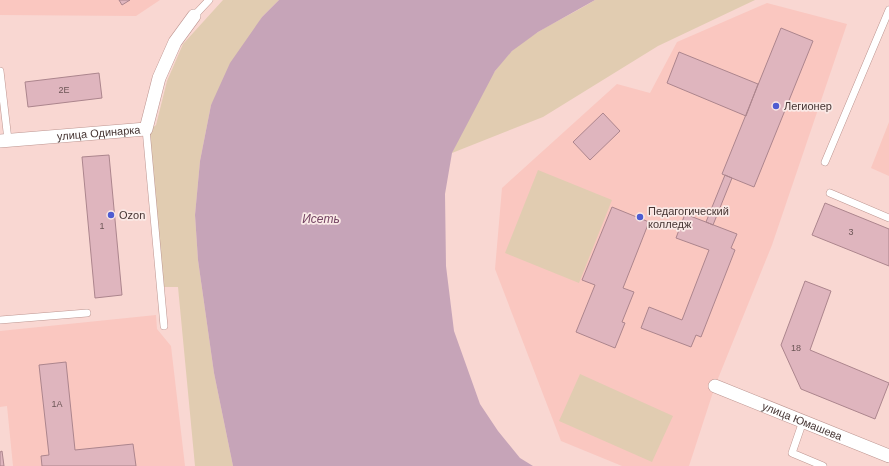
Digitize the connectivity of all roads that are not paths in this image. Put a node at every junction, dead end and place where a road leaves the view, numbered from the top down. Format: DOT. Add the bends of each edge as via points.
graph roads {
  1 [pos="209,0"];
  2 [pos="889,10"];
  3 [pos="194,16"];
  4 [pos="0,71"];
  5 [pos="146,129"];
  6 [pos="4,140"];
  7 [pos="825,162"];
  8 [pos="830,194"];
  9 [pos="889,218"];
  10 [pos="87,313"];
  11 [pos="0,320"];
  12 [pos="164,326"];
  13 [pos="715,386"];
  14 [pos="802,421"];
  15 [pos="889,456"];
  16 [pos="823,466"];
  1 -- 3 [label="lane"];
  2 -- 7 [label="lane"];
  3 -- 5 [label="street, улица Одинарка" via="175,42 159,78"];
  4 -- 6 [label="lane"];
  5 -- 6 [label="street, улица Одинарка"];
  5 -- 12 [label="lane"];
  8 -- 9 [label="lane"];
  10 -- 11 [label="lane"];
  13 -- 14 [label="street, улица Юмашева"];
  14 -- 15 [label="street, улица Юмашева"];
  14 -- 16 [label="lane" via="792,453"];
}
